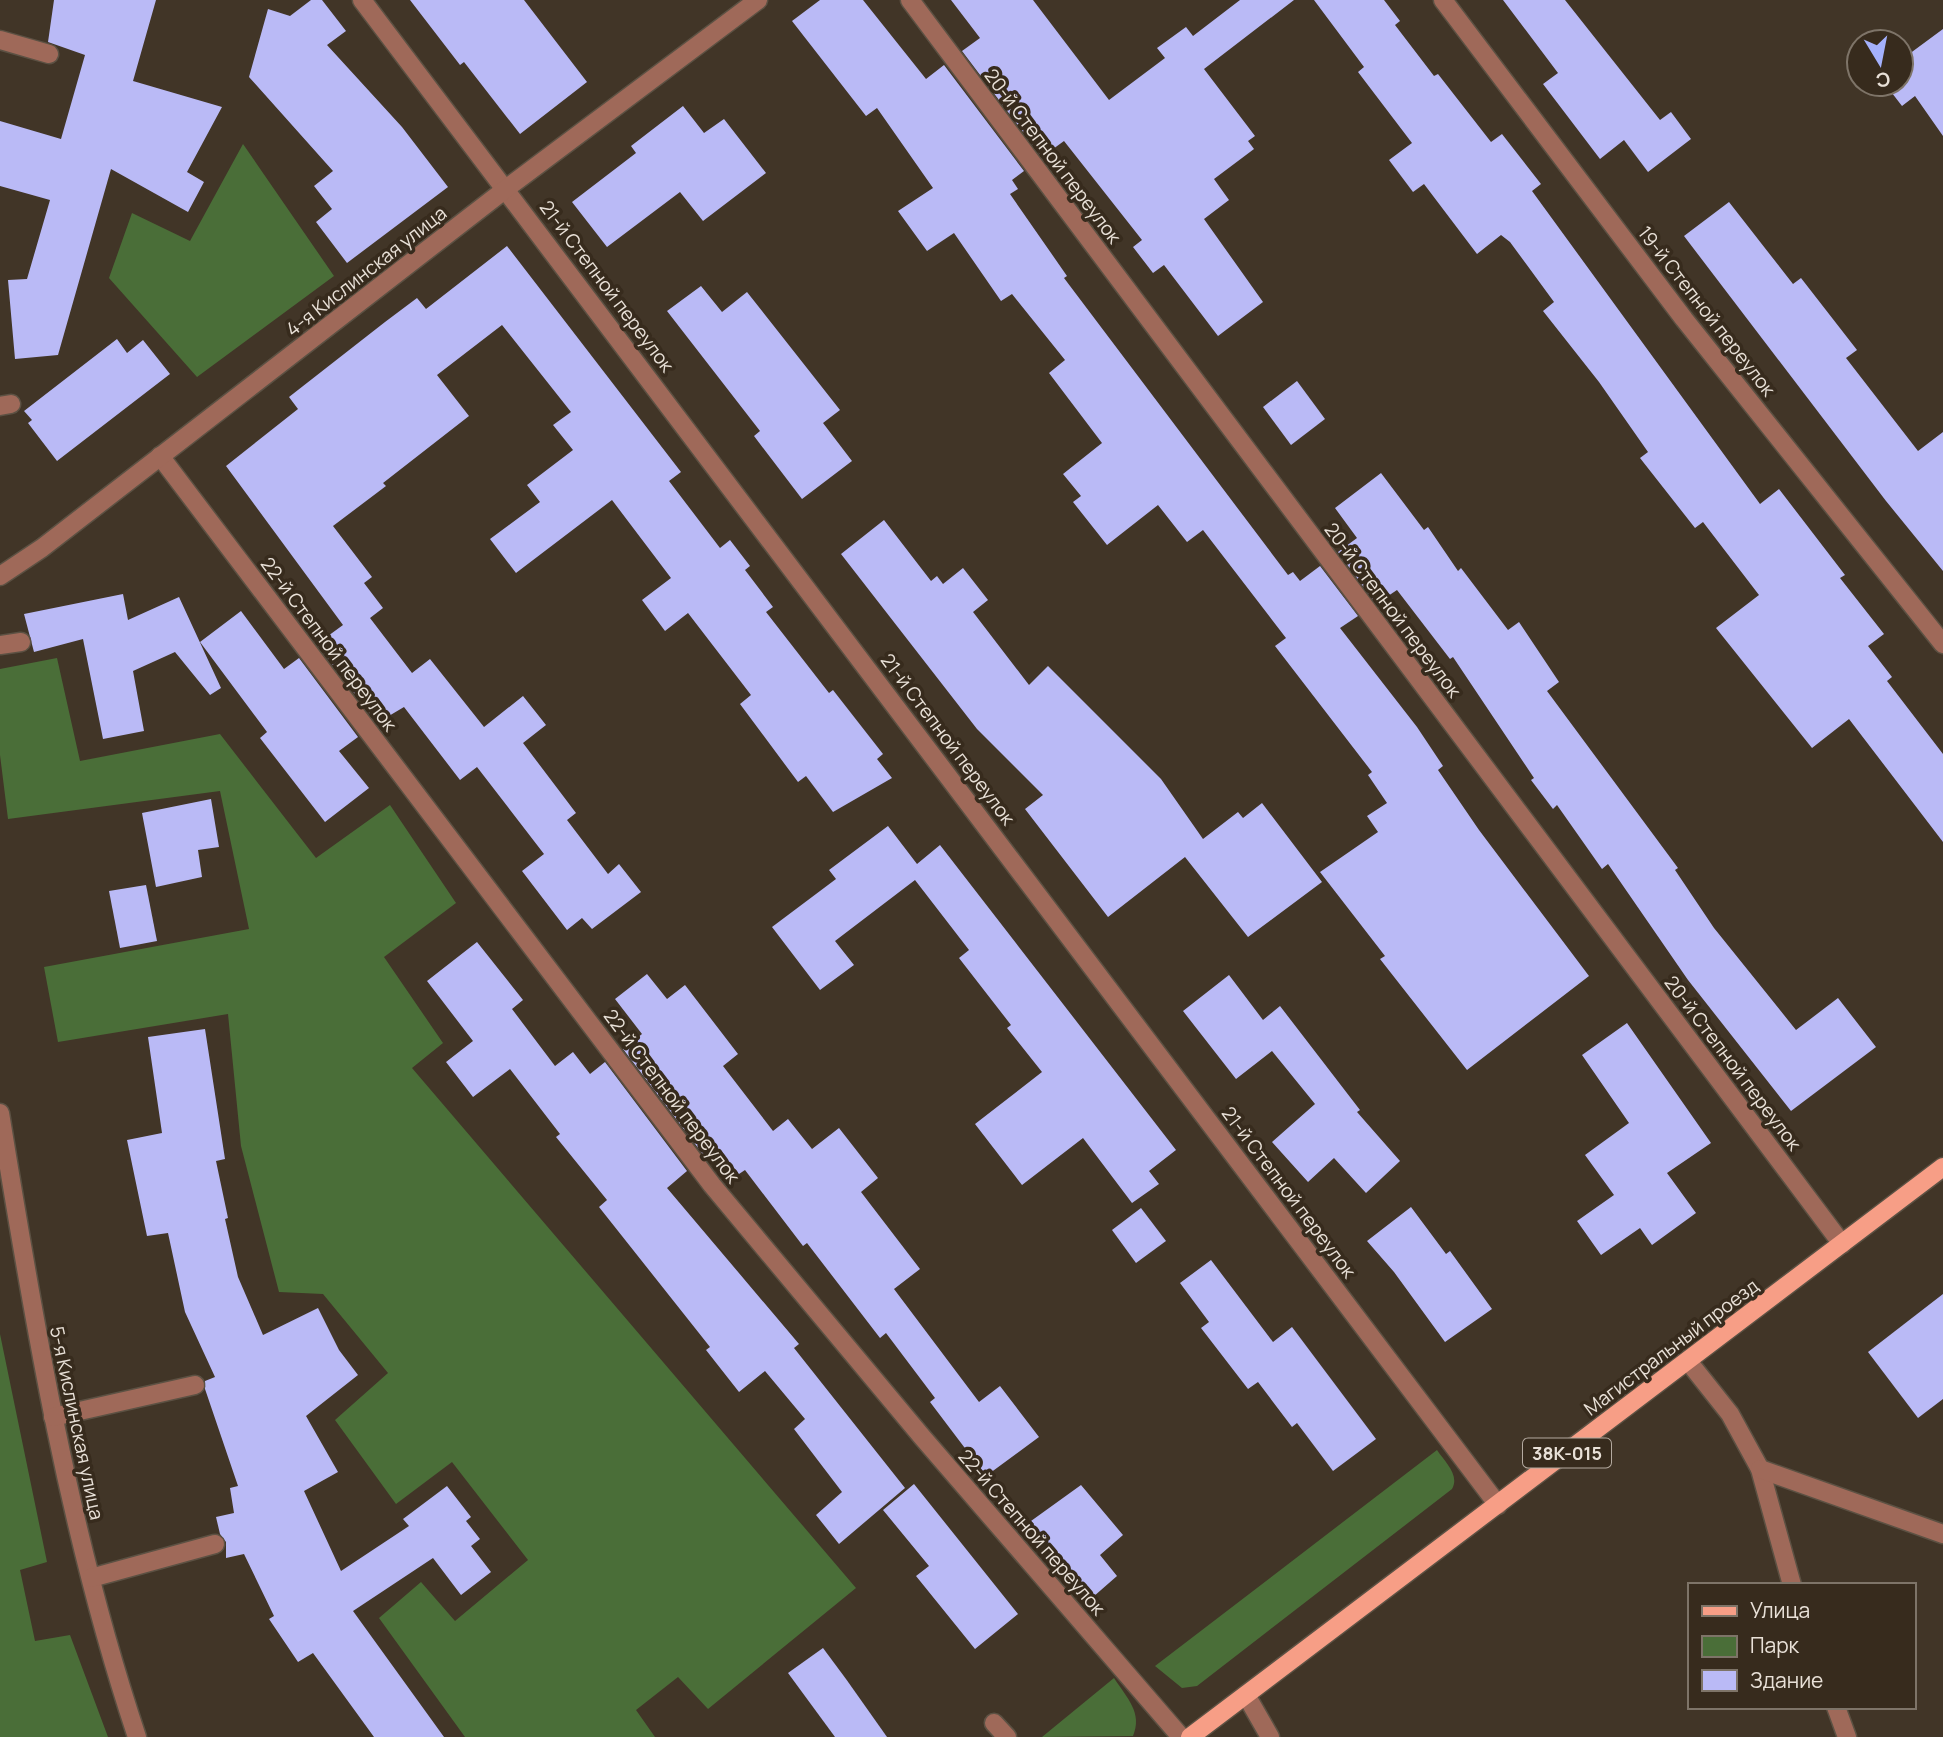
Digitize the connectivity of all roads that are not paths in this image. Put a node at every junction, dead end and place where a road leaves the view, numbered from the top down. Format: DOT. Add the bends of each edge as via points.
graph roads {
  1 [pos="362,0"];
  2 [pos="758,0"];
  3 [pos="910,0"];
  4 [pos="1443,0"];
  5 [pos="0,40"];
  6 [pos="49,54"];
  7 [pos="507,188"];
  8 [pos="160,456"];
  9 [pos="0,576"];
  10 [pos="21,642"];
  11 [pos="1943,644"];
  12 [pos="0,645"];
  13 [pos="0,1113"];
  14 [pos="1943,1167"];
  15 [pos="1842,1244"];
  16 [pos="1688,1361"];
  17 [pos="195,1385"];
  18 [pos="53,1417"];
  19 [pos="1760,1469"];
  20 [pos="1498,1505"];
  21 [pos="1943,1534"];
  22 [pos="215,1544"];
  23 [pos="90,1578"];
  24 [pos="1791,1583"];
  25 [pos="1245,1695"];
  26 [pos="1837,1709"];
  27 [pos="994,1723"];
  28 [pos="137,1737"];
  29 [pos="1007,1737"];
  30 [pos="1181,1737"];
  31 [pos="1190,1737"];
  32 [pos="1270,1737"];
  33 [pos="1847,1737"];
  1 -- 7 [label="street, 21-й Степной переулок"];
  2 -- 7 [label="street, 4-я Кислинская улица"];
  3 -- 15 [label="street, 20-й Степной переулок"];
  4 -- 11 [label="street, 19-й Степной переулок" via="1684,319"];
  5 -- 6 [label="street"];
  7 -- 8 [label="street, 4-я Кислинская улица"];
  7 -- 20 [label="street, 21-й Степной переулок"];
  8 -- 9 [label="street, 4-я Кислинская улица"];
  8 -- 30 [label="street, 22-й Степной переулок" via="712,1185"];
  10 -- 12 [label="street"];
  13 -- 18 [label="street, 5-я Кислинская улица"];
  14 -- 15 [label="main road, Магистральный проезд / 38К-015"];
  15 -- 16 [label="main road, Магистральный проезд / 38К-015"];
  16 -- 19 [label="street" via="1730,1414"];
  16 -- 20 [label="main road, Магистральный проезд / 38К-015"];
  17 -- 18 [label="street"];
  18 -- 23 [label="street, 5-я Кислинская улица"];
  19 -- 21 [label="street"];
  19 -- 24 [label="street"];
  20 -- 25 [label="main road, Магистральный проезд / 38К-015"];
  22 -- 23 [label="street"];
  23 -- 28 [label="street, 5-я Кислинская улица"];
  25 -- 31 [label="main road, Магистральный проезд / 38К-015"];
  25 -- 32 [label="street"];
  26 -- 33 [label="street"];
  27 -- 29 [label="street"];
}
